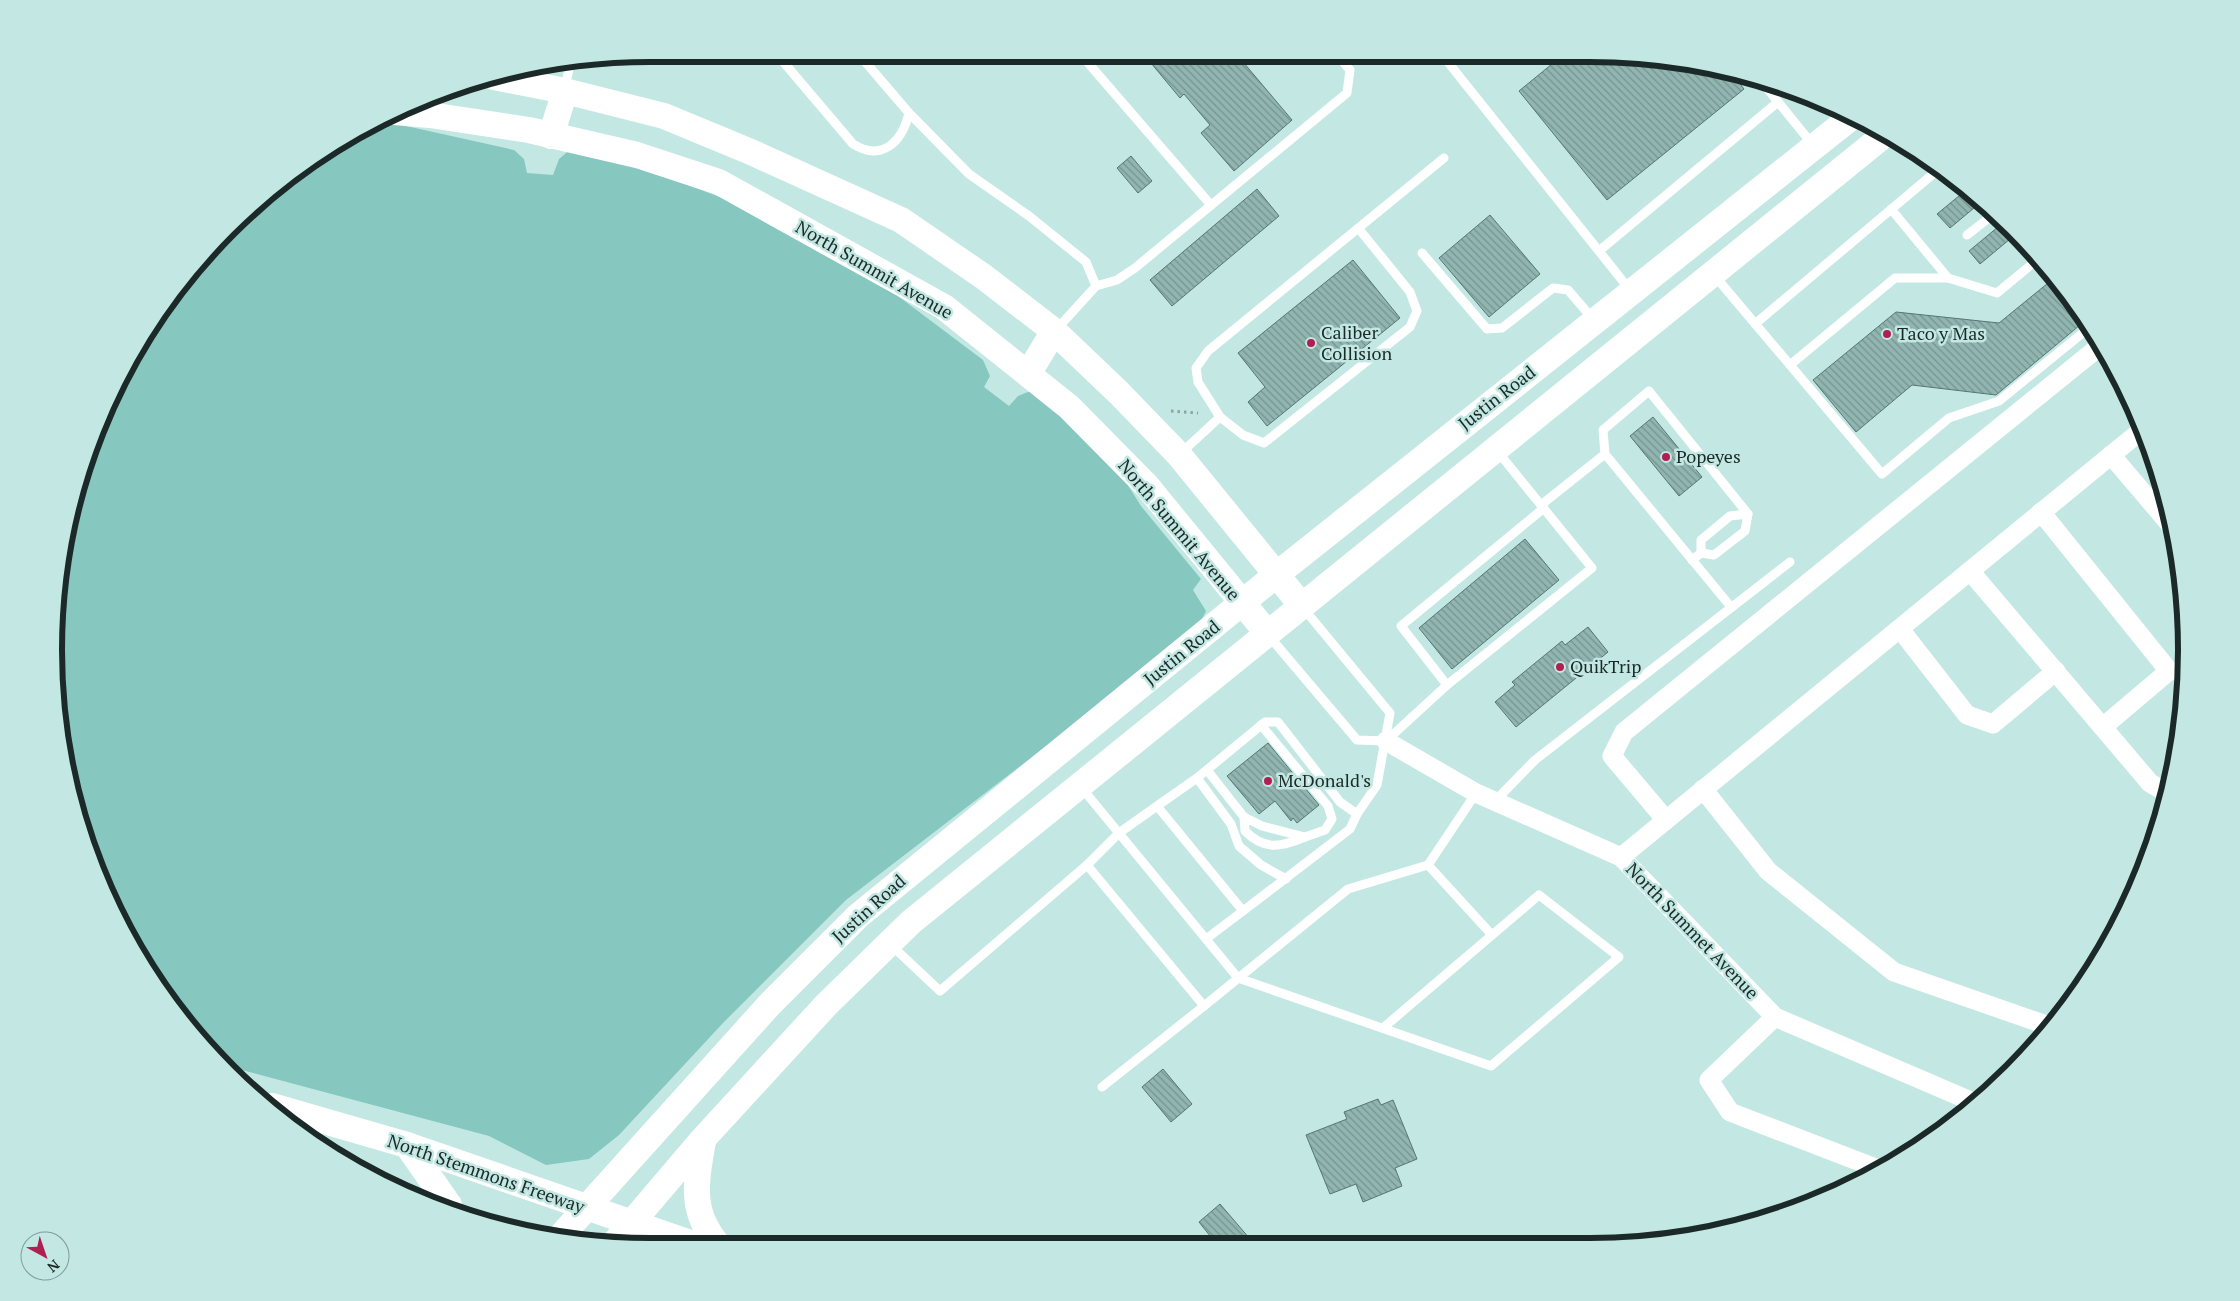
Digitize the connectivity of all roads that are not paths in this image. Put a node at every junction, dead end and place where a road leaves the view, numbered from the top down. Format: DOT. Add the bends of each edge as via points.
graph roads {
  1 [pos="784,63"];
  2 [pos="866,63"];
  3 [pos="1088,63"];
  4 [pos="1344,63"];
  5 [pos="1449,63"];
  6 [pos="569,69"];
  7 [pos="510,80"];
  8 [pos="565,91"];
  9 [pos="1769,91"];
  10 [pos="1778,102"];
  11 [pos="411,113"];
  12 [pos="909,113"];
  13 [pos="1846,121"];
  14 [pos="551,136"];
  15 [pos="1880,139"];
  16 [pos="1814,147"];
  17 [pos="1444,158"];
  18 [pos="1933,174"];
  19 [pos="1210,204"];
  20 [pos="1891,209"];
  21 [pos="1988,219"];
  22 [pos="1359,229"];
  23 [pos="1967,235"];
  24 [pos="1599,250"];
  25 [pos="1422,253"];
  26 [pos="2033,264"];
  27 [pos="1713,273"];
  28 [pos="1948,278"];
  29 [pos="1096,286"];
  30 [pos="1632,292"];
  31 [pos="1594,321"];
  32 [pos="1755,324"];
  33 [pos="1054,332"];
  34 [pos="2083,332"];
  35 [pos="2095,350"];
  36 [pos="1790,365"];
  37 [pos="1028,374"];
  38 [pos="1220,418"];
  39 [pos="2136,434"];
  40 [pos="1496,449"];
  41 [pos="1605,454"];
  42 [pos="2111,454"];
  43 [pos="1179,455"];
  44 [pos="1542,507"];
  45 [pos="2041,512"];
  46 [pos="2161,513"];
  47 [pos="1748,514"];
  48 [pos="1701,553"];
  49 [pos="1692,560"];
  50 [pos="1790,562"];
  51 [pos="1970,571"];
  52 [pos="1276,575"];
  53 [pos="1241,604"];
  54 [pos="1302,606"];
  55 [pos="1731,608"];
  56 [pos="1900,629"];
  57 [pos="1268,634"];
  58 [pos="2056,671"];
  59 [pos="1447,685"];
  60 [pos="1261,725"];
  61 [pos="2104,726"];
  62 [pos="1386,741"];
  63 [pos="1207,770"];
  64 [pos="1197,778"];
  65 [pos="1079,785"];
  66 [pos="2160,789"];
  67 [pos="1704,790"];
  68 [pos="1476,793"];
  69 [pos="1494,802"];
  70 [pos="1156,806"];
  71 [pos="1357,814"];
  72 [pos="1244,817"];
  73 [pos="1666,820"];
  74 [pos="1119,833"];
  75 [pos="1305,837"];
  76 [pos="1621,857"];
  77 [pos="1087,865"];
  78 [pos="1428,865"];
  79 [pos="1286,879"];
  80 [pos="1243,911"];
  81 [pos="1492,935"];
  82 [pos="1206,939"];
  83 [pos="889,943"];
  84 [pos="1238,978"];
  85 [pos="1204,1006"];
  86 [pos="1775,1017"];
  87 [pos="2043,1024"];
  88 [pos="1383,1028"];
  89 [pos="1102,1087"];
  90 [pos="1968,1100"];
  91 [pos="283,1109"];
  92 [pos="703,1139"];
  93 [pos="407,1145"];
  94 [pos="1871,1166"];
  95 [pos="446,1201"];
  96 [pos="587,1209"];
  97 [pos="632,1224"];
  98 [pos="565,1232"];
  99 [pos="620,1237"];
  100 [pos="675,1238"];
  101 [pos="712,1238"];
  1 -- 12 [label="lane" via="853,144 862,149 872,151 890,147 904,129"];
  2 -- 12 [label="lane"];
  3 -- 19 [label="lane"];
  4 -- 19 [label="lane" via="1350,70 1347,93"];
  5 -- 24 [label="lane"];
  6 -- 8 [label="lane"];
  7 -- 8 [label="main road"];
  8 -- 14 [label="main road"];
  8 -- 33 [label="main road" via="664,116 901,220 984,277"];
  9 -- 10 [label="lane"];
  10 -- 16 [label="lane"];
  10 -- 24 [label="lane"];
  11 -- 14 [label="main road, North Summit Avenue"];
  12 -- 29 [label="lane" via="968,174 1029,216 1086,262"];
  13 -- 16 [label="main road, Justin Road"];
  14 -- 37 [label="main road, North Summit Avenue" via="637,155 719,182 944,307"];
  15 -- 27 [label="main road"];
  16 -- 30 [label="main road, Justin Road"];
  17 -- 22 [label="lane"];
  18 -- 20 [label="lane"];
  19 -- 29 [label="lane" via="1135,268 1117,280"];
  20 -- 28 [label="lane"];
  20 -- 32 [label="lane"];
  21 -- 23 [label="lane"];
  22 -- 38 [label="lane" via="1208,351 1196,368 1198,382"];
  22 -- 38 [label="lane" via="1410,292 1417,311 1410,327 1264,443 1243,435"];
  24 -- 30 [label="lane"];
  25 -- 31 [label="lane" via="1487,329 1502,328 1553,288 1568,290"];
  26 -- 28 [label="lane" via="1997,293"];
  27 -- 32 [label="lane"];
  27 -- 40 [label="main road"];
  28 -- 36 [label="lane" via="1895,278"];
  29 -- 33 [label="lane"];
  30 -- 31 [label="main road, Justin Road"];
  31 -- 52 [label="main road, Justin Road"];
  32 -- 36 [label="lane"];
  33 -- 37 [label="main road"];
  33 -- 43 [label="main road"];
  34 -- 36 [label="lane" via="1999,400 1949,418 1882,474"];
  35 -- 73 [label="street" via="1624,732 1612,756"];
  37 -- 53 [label="main road, North Summit Avenue" via="1069,407 1147,486"];
  38 -- 43 [label="lane"];
  39 -- 42 [label="street"];
  40 -- 44 [label="lane"];
  40 -- 54 [label="main road"];
  41 -- 44 [label="lane"];
  41 -- 47 [label="lane" via="1603,430 1648,391"];
  41 -- 49 [label="lane"];
  42 -- 45 [label="street"];
  42 -- 46 [label="street"];
  43 -- 52 [label="main road"];
  44 -- 59 [label="lane" via="1401,626"];
  44 -- 59 [label="lane" via="1592,568"];
  45 -- 51 [label="street"];
  45 -- 61 [label="street" via="2169,670"];
  47 -- 48 [label="lane" via="1730,516 1701,540"];
  47 -- 48 [label="lane" via="1745,531 1714,555"];
  48 -- 49 [label="lane"];
  49 -- 55 [label="lane"];
  50 -- 55 [label="lane"];
  51 -- 56 [label="street"];
  51 -- 58 [label="street"];
  52 -- 53 [label="main road, Justin Road"];
  52 -- 54 [label="main road"];
  53 -- 57 [label="main road, North Summit Avenue"];
  53 -- 96 [label="main road, Justin Road" via="858,916 770,1004"];
  54 -- 57 [label="main road"];
  54 -- 62 [label="lane" via="1390,713"];
  55 -- 69 [label="lane" via="1535,760"];
  56 -- 58 [label="street" via="1967,715 1993,724"];
  56 -- 67 [label="street"];
  57 -- 62 [label="lane" via="1357,740"];
  57 -- 65 [label="main road"];
  58 -- 61 [label="street"];
  59 -- 62 [label="lane"];
  60 -- 63 [label="lane"];
  60 -- 71 [label="lane" via="1278,722 1340,802"];
  60 -- 75 [label="lane" via="1331,811 1332,819 1325,830"];
  61 -- 66 [label="street" via="2150,783"];
  62 -- 68 [label="street, North Summet Avenue"];
  62 -- 71 [label="lane" via="1377,785"];
  63 -- 64 [label="lane"];
  63 -- 72 [label="lane"];
  64 -- 70 [label="lane"];
  64 -- 79 [label="lane" via="1231,824 1240,846 1261,865"];
  65 -- 74 [label="lane"];
  65 -- 83 [label="main road" via="943,894"];
  67 -- 73 [label="street"];
  67 -- 87 [label="street" via="1768,871 1894,972"];
  68 -- 69 [label="street, North Summet Avenue"];
  68 -- 78 [label="lane"];
  69 -- 76 [label="street, North Summet Avenue"];
  70 -- 74 [label="lane"];
  70 -- 80 [label="lane"];
  71 -- 79 [label="lane" via="1350,829"];
  72 -- 75 [label="lane" via="1262,826"];
  72 -- 75 [label="lane" via="1246,831 1261,844 1281,845"];
  73 -- 76 [label="street"];
  74 -- 77 [label="lane"];
  74 -- 82 [label="lane"];
  76 -- 86 [label="street, North Summet Avenue"];
  77 -- 83 [label="lane" via="940,990"];
  77 -- 85 [label="lane"];
  78 -- 81 [label="lane"];
  78 -- 84 [label="lane" via="1348,889"];
  79 -- 80 [label="lane"];
  80 -- 82 [label="lane"];
  81 -- 88 [label="lane"];
  81 -- 88 [label="lane" via="1539,895 1619,957 1491,1066"];
  82 -- 84 [label="lane"];
  83 -- 92 [label="main road" via="826,1005"];
  84 -- 85 [label="lane"];
  84 -- 88 [label="lane"];
  85 -- 89 [label="lane"];
  86 -- 90 [label="street, North Summet Avenue"];
  86 -- 94 [label="street" via="1709,1080 1730,1112"];
  91 -- 93 [label="main road, North Stemmons Freeway"];
  92 -- 97 [label="main road"];
  92 -- 101 [label="main road" via="696,1183 706,1232"];
  93 -- 95 [label="main road"];
  93 -- 96 [label="main road, North Stemmons Freeway"];
  96 -- 97 [label="main road, North Stemmons Freeway"];
  96 -- 98 [label="main road, Justin Road"];
  97 -- 99 [label="main road"];
  97 -- 100 [label="main road, North Stemmons Freeway"];
}
